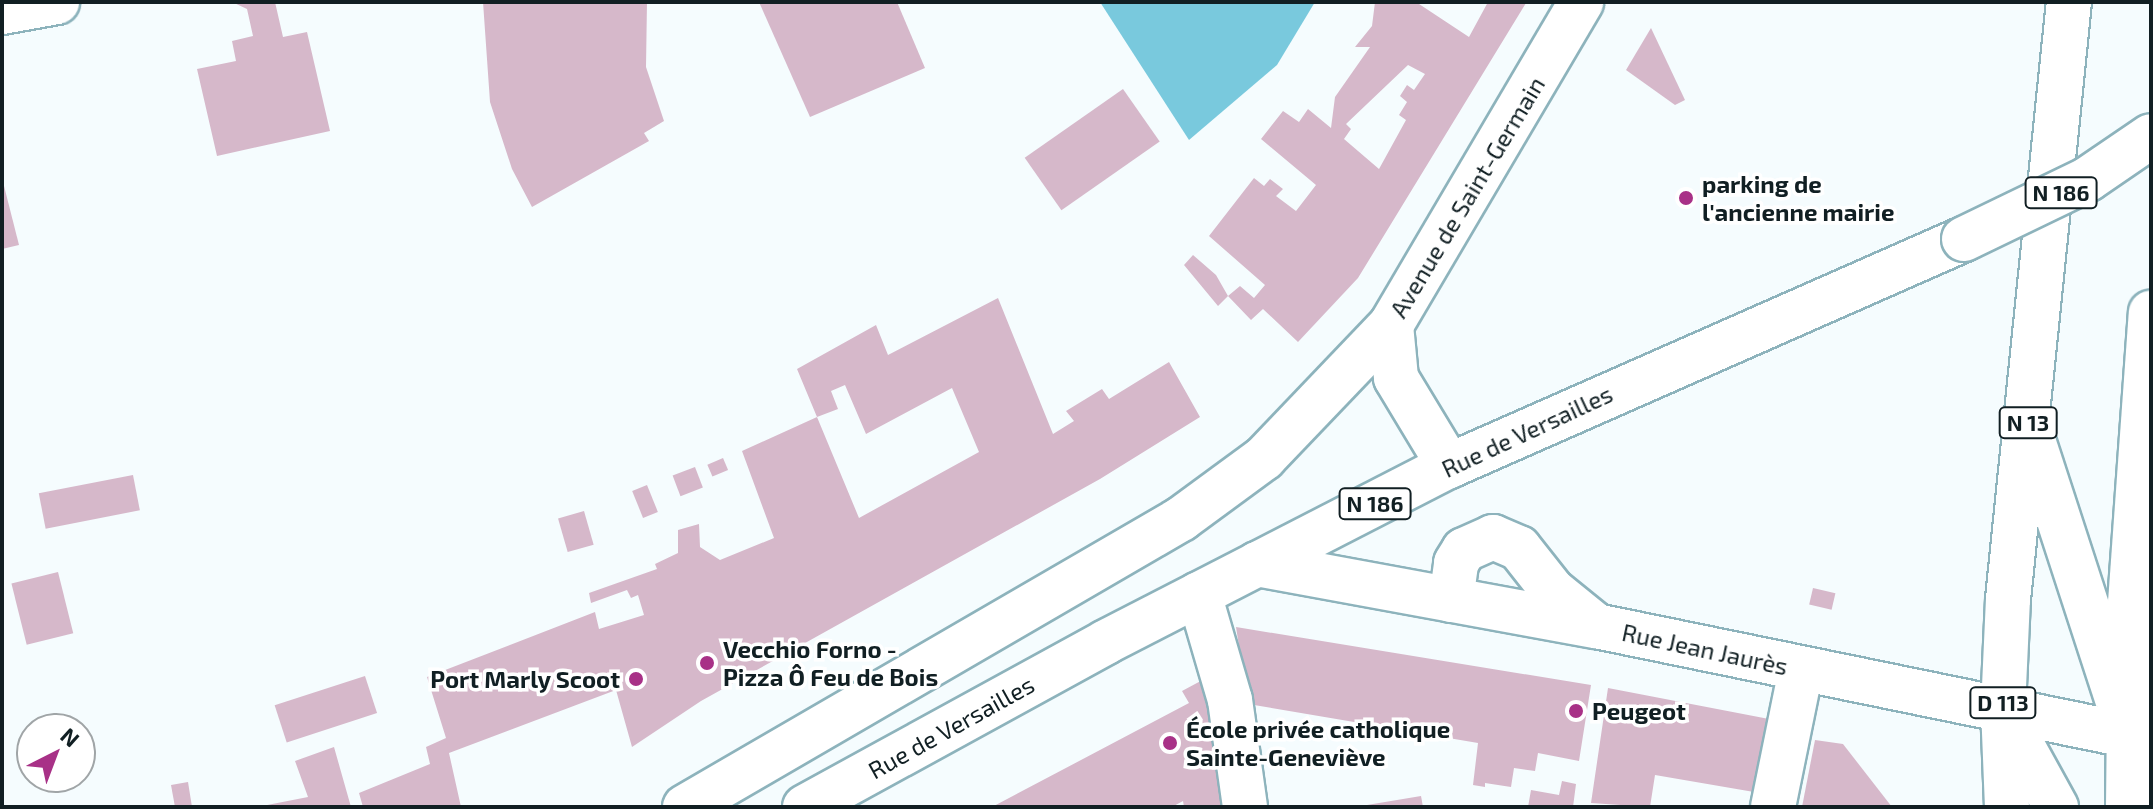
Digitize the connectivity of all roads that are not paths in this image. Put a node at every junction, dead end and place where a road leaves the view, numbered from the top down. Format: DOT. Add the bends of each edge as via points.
graph roads {
  1 [pos="57,2"];
  2 [pos="1581,2"];
  3 [pos="2069,2"];
  4 [pos="2,12"];
  5 [pos="2151,136"];
  6 [pos="2151,313"];
  7 [pos="1391,325"];
  8 [pos="2028,422"];
  9 [pos="1449,466"];
  10 [pos="1257,564"];
  11 [pos="1199,594"];
  12 [pos="2008,599"];
  13 [pos="1451,600"];
  14 [pos="1596,626"];
  15 [pos="1801,669"];
  16 [pos="2003,709"];
  17 [pos="2140,738"];
  18 [pos="685,807"];
  19 [pos="805,807"];
  20 [pos="1245,807"];
  21 [pos="1773,807"];
  22 [pos="2007,807"];
  23 [pos="2056,807"];
  24 [pos="2128,807"];
  1 -- 4 [label="main road"];
  2 -- 7 [label="main road, Avenue de Saint-Germain"];
  3 -- 8 [label="main road, N 13"];
  5 -- 9 [label="main road, Rue de Versailles / N 186, bridge" via="2088,179 1964,239"];
  6 -- 17 [label="main road" via="2130,603"];
  7 -- 9 [label="main road" via="1402,391"];
  7 -- 18 [label="main road, Avenue de Saint-Germain" via="1264,458 1181,519"];
  8 -- 12 [label="main road, N 13"];
  8 -- 17 [label="main road"];
  9 -- 10 [label="main road, Rue de Versailles / N 186"];
  10 -- 11 [label="main road, Rue de Versailles / N 186"];
  10 -- 13 [label="main road, Rue Jean Jaurès"];
  11 -- 19 [label="main road, Rue de Versailles / N 186"];
  11 -- 20 [label="main road" via="1230,700"];
  12 -- 16 [label="main road, D 113"];
  13 -- 14 [label="main road, Rue Jean Jaurès"];
  13 -- 14 [label="main road" via="1456,563 1464,550 1493,537 1519,548 1552,590"];
  14 -- 15 [label="main road, Rue Jean Jaurès"];
  15 -- 16 [label="main road, Rue Jean Jaurès"];
  15 -- 21 [label="main road"];
  16 -- 17 [label="main road, Rue Jean Jaurès"];
  16 -- 22 [label="main road, D 113"];
  16 -- 23 [label="main road"];
  17 -- 24 [label="main road"];
}
